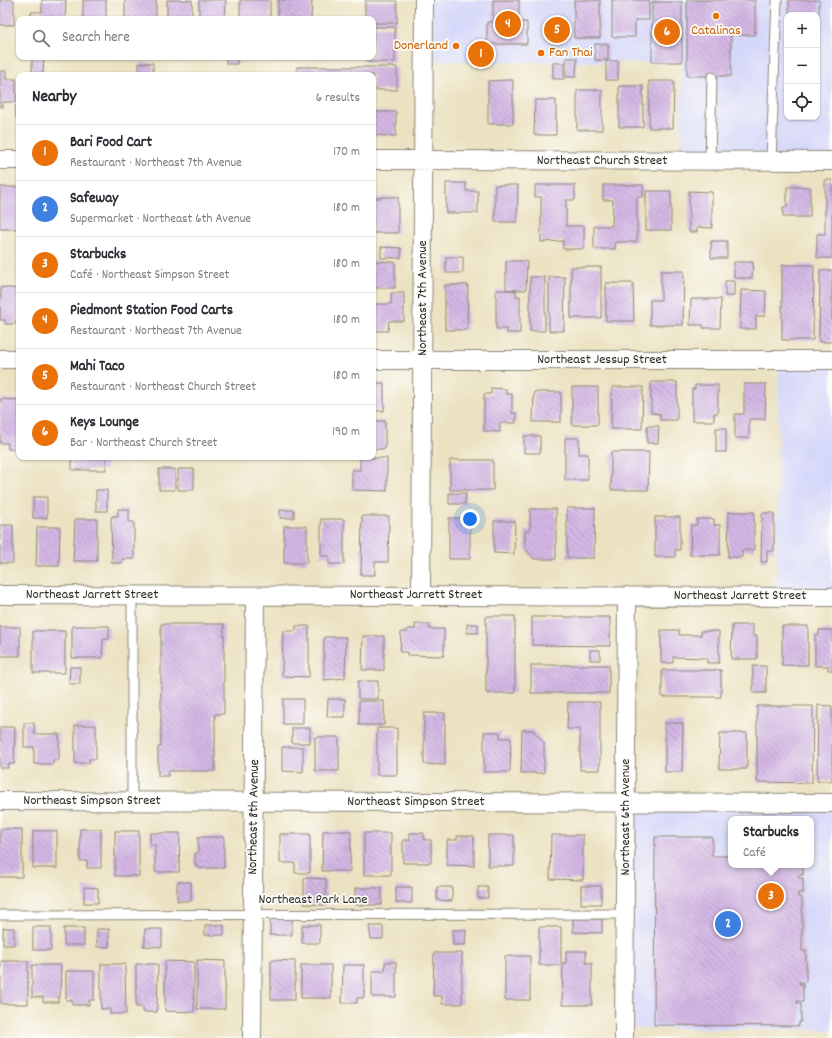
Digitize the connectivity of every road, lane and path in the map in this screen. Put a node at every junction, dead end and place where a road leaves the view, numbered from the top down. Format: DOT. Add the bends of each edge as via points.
graph roads {
  1 [pos="424,0"];
  2 [pos="777,0"];
  3 [pos="712,77"];
  4 [pos="0,160"];
  5 [pos="16,160"];
  6 [pos="376,160"];
  7 [pos="423,160"];
  8 [pos="710,161"];
  9 [pos="771,161"];
  10 [pos="832,161"];
  11 [pos="0,359"];
  12 [pos="16,359"];
  13 [pos="376,360"];
  14 [pos="423,360"];
  15 [pos="832,360"];
  16 [pos="0,595"];
  17 [pos="421,595"];
  18 [pos="132,596"];
  19 [pos="255,596"];
  20 [pos="627,596"];
  21 [pos="832,597"];
  22 [pos="0,801"];
  23 [pos="132,801"];
  24 [pos="254,802"];
  25 [pos="626,802"];
  26 [pos="832,803"];
  27 [pos="253,914"];
  28 [pos="625,914"];
  29 [pos="0,915"];
  30 [pos="252,1038"];
  31 [pos="624,1038"];
  1 -- 7 [label="street, Northeast 7th Avenue"];
  2 -- 9 [label="lane"];
  3 -- 8 [label="lane"];
  4 -- 5 [label="street"];
  6 -- 7 [label="street, Northeast Church Street"];
  7 -- 8 [label="street, Northeast Church Street"];
  7 -- 14 [label="street, Northeast 7th Avenue"];
  8 -- 9 [label="street, Northeast Church Street"];
  9 -- 10 [label="street, Northeast Church Street"];
  11 -- 12 [label="street"];
  13 -- 14 [label="street, Northeast Jessup Street"];
  14 -- 15 [label="street, Northeast Jessup Street"];
  14 -- 17 [label="street, Northeast 7th Avenue"];
  16 -- 18 [label="street, Northeast Jarrett Street"];
  17 -- 19 [label="street, Northeast Jarrett Street"];
  17 -- 20 [label="street, Northeast Jarrett Street"];
  18 -- 19 [label="street, Northeast Jarrett Street"];
  18 -- 23 [label="lane"];
  19 -- 24 [label="street, Northeast 8th Avenue"];
  20 -- 21 [label="street, Northeast Jarrett Street"];
  20 -- 25 [label="street, Northeast 6th Avenue"];
  22 -- 23 [label="street, Northeast Simpson Street"];
  23 -- 24 [label="street, Northeast Simpson Street"];
  24 -- 25 [label="street, Northeast Simpson Street"];
  24 -- 27 [label="street, Northeast 8th Avenue"];
  25 -- 26 [label="street, Northeast Simpson Street"];
  25 -- 28 [label="street, Northeast 6th Avenue"];
  27 -- 28 [label="lane, Northeast Park Lane"];
  27 -- 29 [label="lane, Northeast Park Lane"];
  27 -- 30 [label="street, Northeast 8th Avenue"];
  28 -- 31 [label="street, Northeast 6th Avenue"];
}
